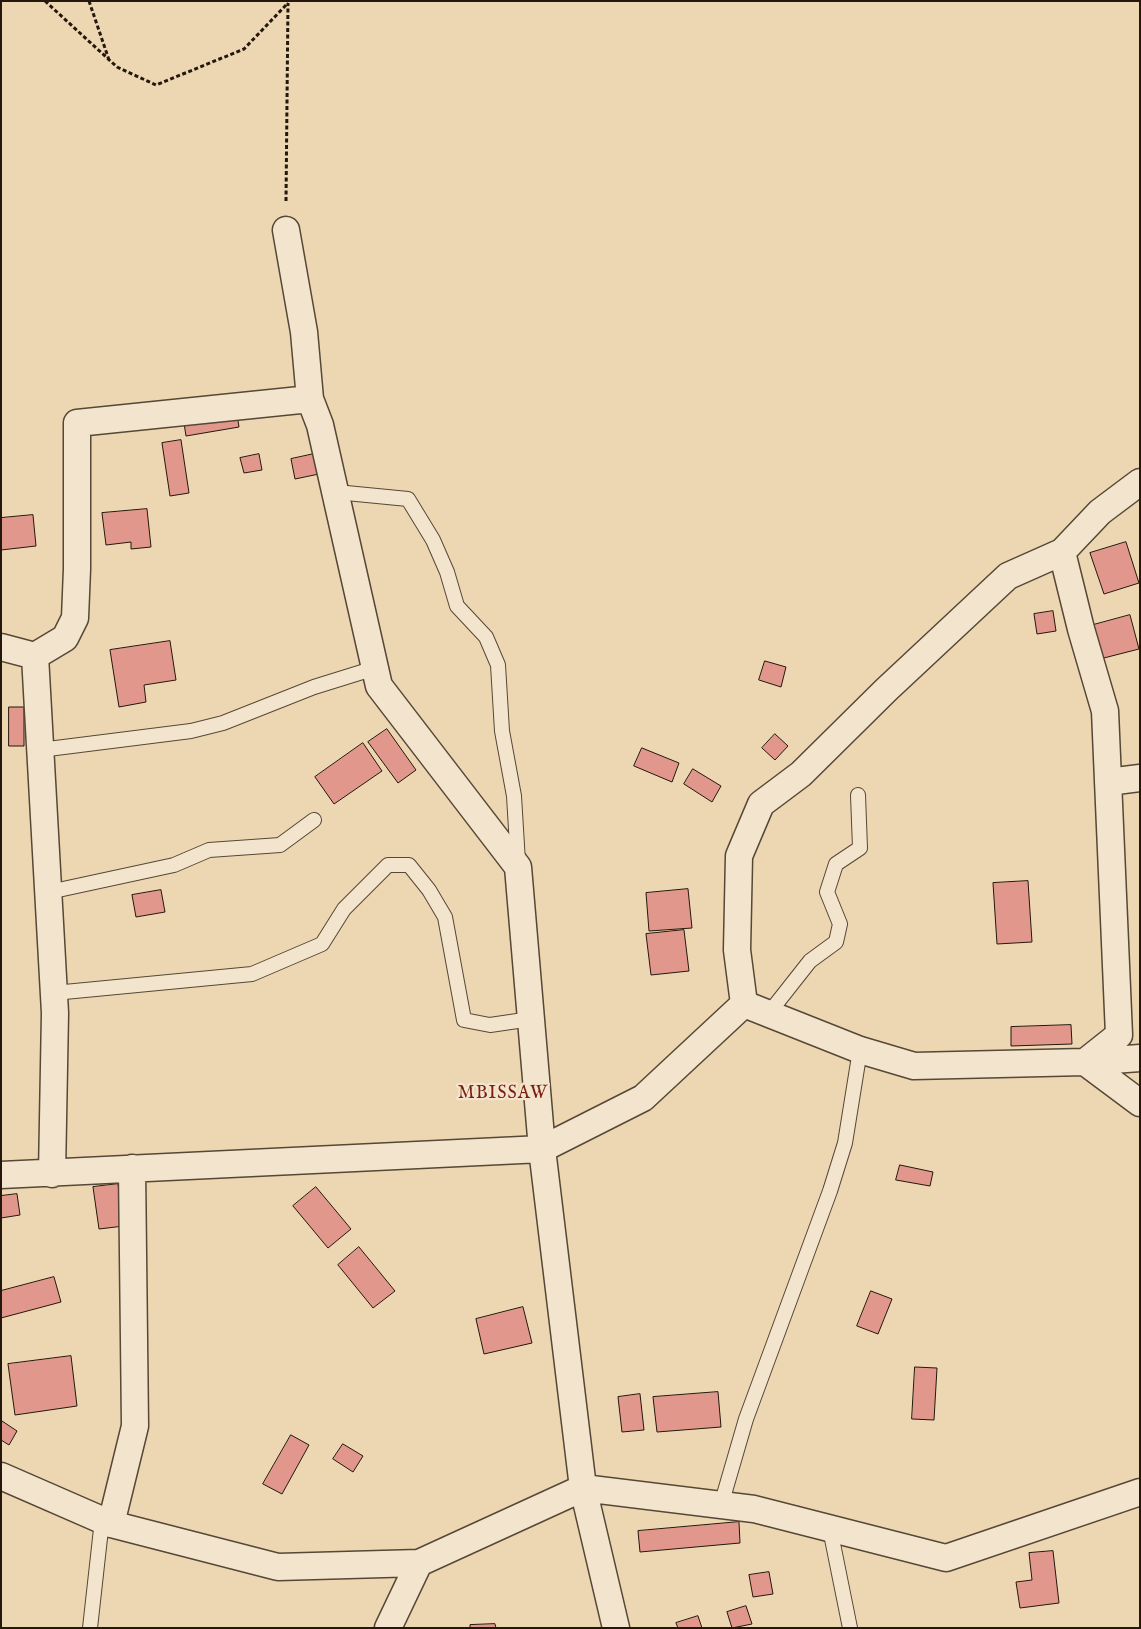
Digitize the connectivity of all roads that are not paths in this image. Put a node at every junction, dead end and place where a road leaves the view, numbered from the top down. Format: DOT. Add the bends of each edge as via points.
graph roads {
  1 [pos="286,230"];
  2 [pos="310,399"];
  3 [pos="1140,482"];
  4 [pos="336,492"];
  5 [pos="1062,552"];
  6 [pos="1,647"];
  7 [pos="35,656"];
  8 [pos="375,668"];
  9 [pos="40,750"];
  10 [pos="1140,778"];
  11 [pos="1108,782"];
  12 [pos="858,795"];
  13 [pos="314,820"];
  14 [pos="518,867"];
  15 [pos="48,892"];
  16 [pos="54,993"];
  17 [pos="744,1004"];
  18 [pos="769,1013"];
  19 [pos="531,1019"];
  20 [pos="860,1050"];
  21 [pos="1140,1058"];
  22 [pos="1085,1062"];
  23 [pos="1140,1103"];
  24 [pos="542,1148"];
  25 [pos="132,1168"];
  26 [pos="52,1174"];
  27 [pos="1,1175"];
  28 [pos="1,1476"];
  29 [pos="583,1488"];
  30 [pos="1140,1492"];
  31 [pos="721,1505"];
  32 [pos="107,1522"];
  33 [pos="830,1529"];
  34 [pos="418,1563"];
  35 [pos="90,1628"];
  36 [pos="388,1628"];
  37 [pos="616,1628"];
  38 [pos="850,1628"];
  1 -- 2 [label="street" via="304,332"];
  2 -- 4 [label="street" via="320,425"];
  2 -- 7 [label="street" via="77,423 75,618 64,638"];
  3 -- 5 [label="street" via="1100,512"];
  4 -- 8 [label="street"];
  4 -- 14 [label="lane" via="408,499 433,540 457,606 486,638 498,665 502,731 514,796"];
  5 -- 11 [label="street" via="1080,629 1105,711"];
  5 -- 17 [label="street" via="1008,576 802,774 761,804 739,856 736,950"];
  6 -- 7 [label="street"];
  7 -- 9 [label="street"];
  8 -- 9 [label="lane" via="224,724"];
  8 -- 14 [label="street" via="379,686"];
  9 -- 15 [label="street"];
  10 -- 11 [label="street"];
  11 -- 22 [label="street" via="1119,1035"];
  12 -- 18 [label="lane" via="860,848 836,864 827,892 840,924 836,942 810,962"];
  13 -- 15 [label="lane" via="280,845 209,850 174,865"];
  14 -- 19 [label="street"];
  15 -- 16 [label="street"];
  16 -- 19 [label="lane" via="252,974 322,944 344,909 388,865 409,865 445,917 464,1020 490,1026"];
  16 -- 26 [label="street"];
  17 -- 18 [label="street"];
  17 -- 24 [label="street" via="643,1098"];
  18 -- 20 [label="street"];
  19 -- 24 [label="street"];
  20 -- 22 [label="street" via="914,1066"];
  20 -- 31 [label="lane" via="842,1151 830,1191 746,1419"];
  21 -- 22 [label="street"];
  22 -- 23 [label="street"];
  24 -- 25 [label="street"];
  24 -- 29 [label="street"];
  25 -- 26 [label="street"];
  25 -- 32 [label="street" via="136,1426"];
  26 -- 27 [label="street"];
  28 -- 32 [label="street"];
  29 -- 31 [label="street"];
  29 -- 34 [label="street"];
  29 -- 37 [label="street"];
  30 -- 33 [label="street" via="946,1558"];
  31 -- 33 [label="street" via="754,1509"];
  32 -- 34 [label="street" via="278,1567"];
  32 -- 35 [label="lane"];
  33 -- 38 [label="lane"];
  34 -- 36 [label="street"];
}
